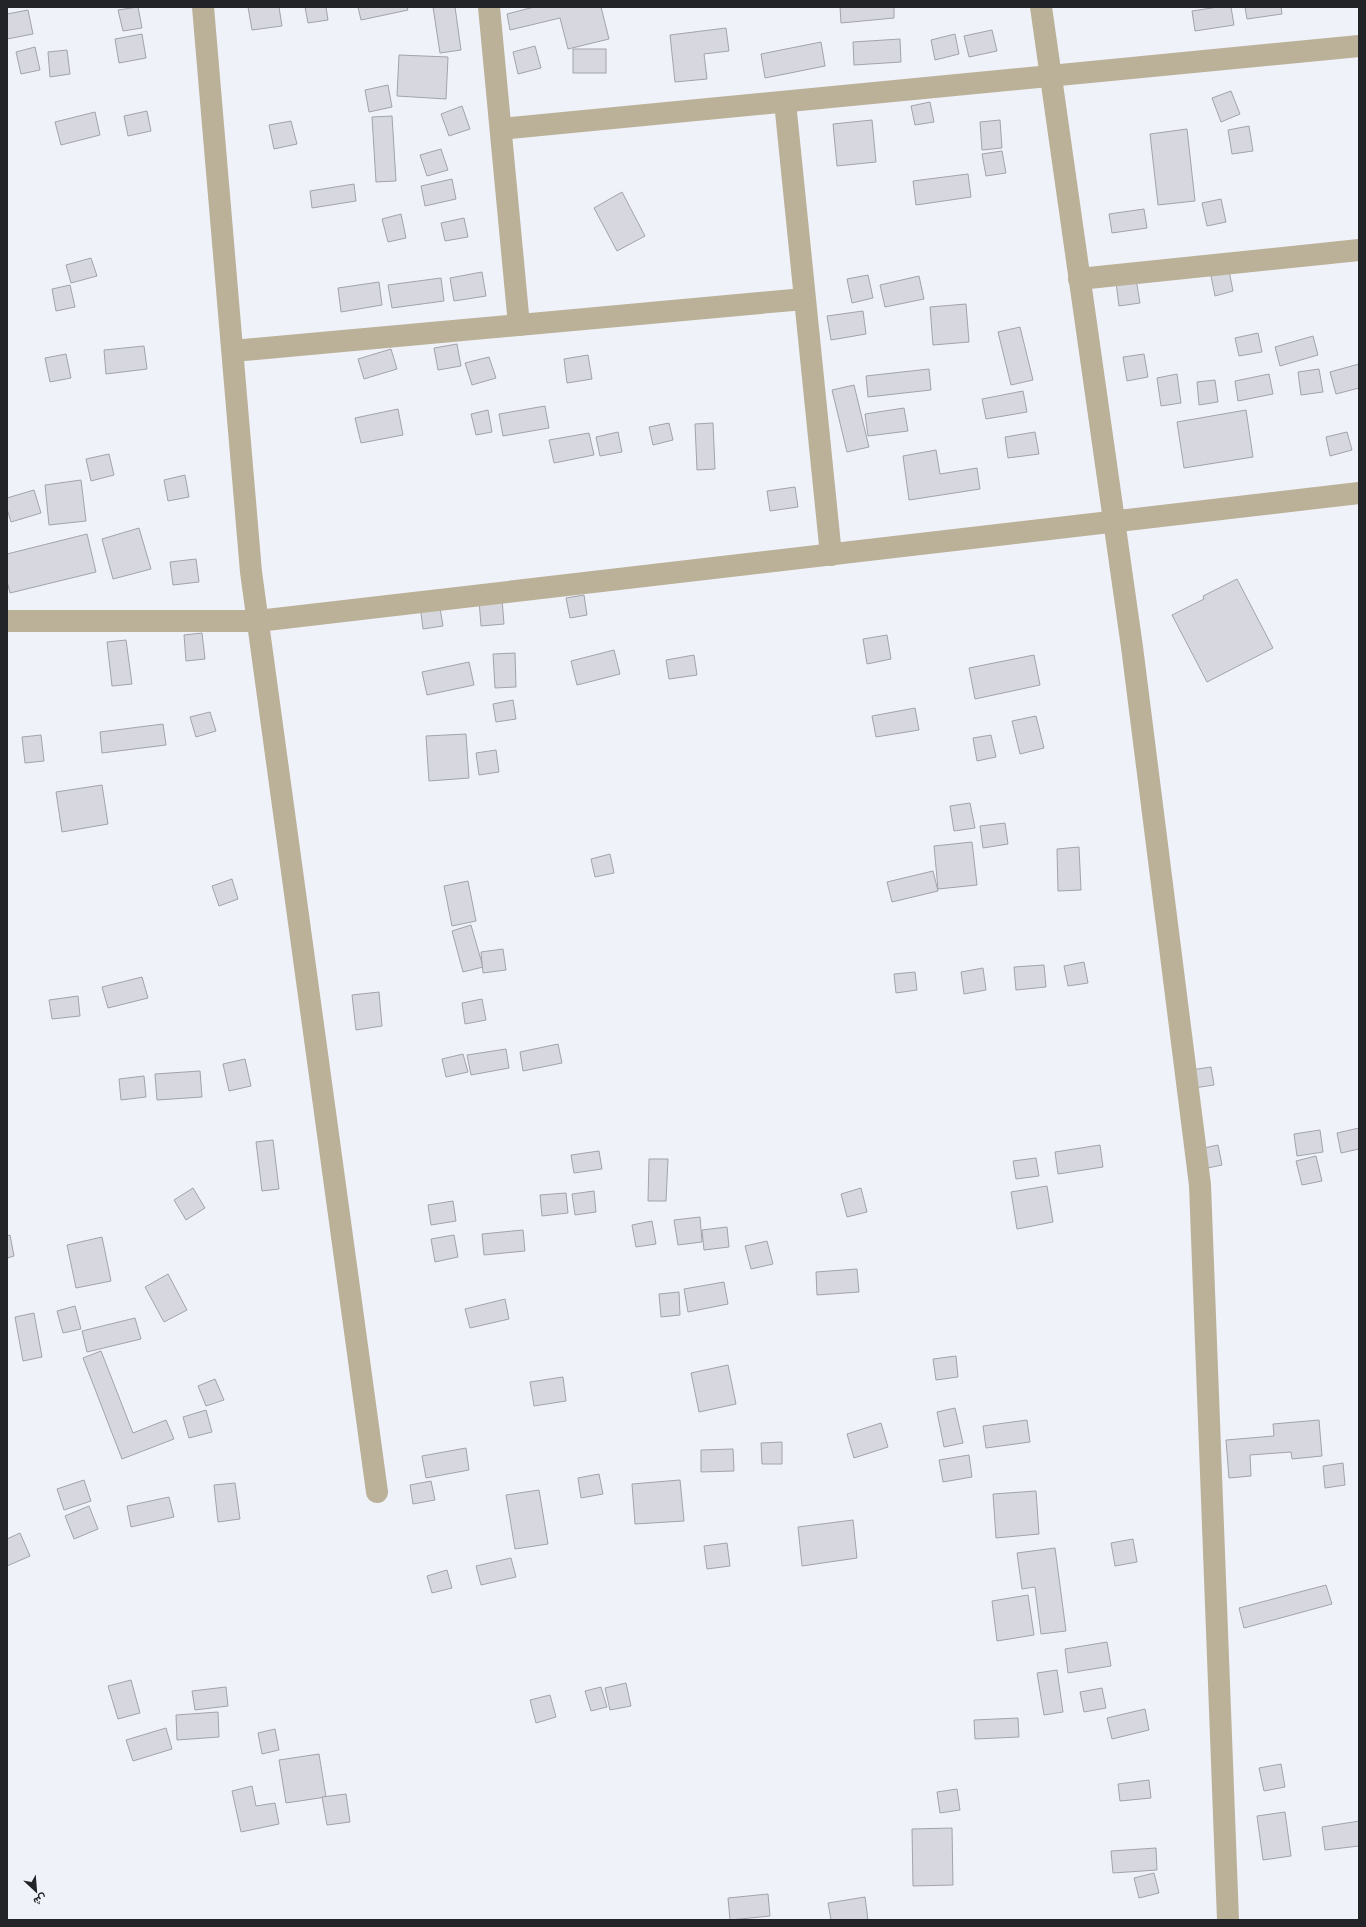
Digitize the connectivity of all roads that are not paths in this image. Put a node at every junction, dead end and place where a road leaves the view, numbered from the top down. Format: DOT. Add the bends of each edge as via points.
graph roads {
  1 [pos="203,7"];
  2 [pos="489,7"];
  3 [pos="1041,7"];
  4 [pos="1359,46"];
  5 [pos="1051,76"];
  6 [pos="784,102"];
  7 [pos="501,129"];
  8 [pos="1359,250"];
  9 [pos="1080,279"];
  10 [pos="804,299"];
  11 [pos="519,325"];
  12 [pos="233,351"];
  13 [pos="1359,493"];
  14 [pos="1114,522"];
  15 [pos="831,555"];
  16 [pos="7,621"];
  17 [pos="258,621"];
  18 [pos="377,1492"];
  19 [pos="1228,1920"];
  1 -- 12 [label="street"];
  2 -- 7 [label="street"];
  3 -- 5 [label="street"];
  4 -- 5 [label="street"];
  5 -- 6 [label="street"];
  5 -- 9 [label="street"];
  6 -- 7 [label="street"];
  6 -- 10 [label="street"];
  7 -- 11 [label="street"];
  8 -- 9 [label="street"];
  9 -- 14 [label="street"];
  10 -- 11 [label="street"];
  10 -- 15 [label="street"];
  11 -- 12 [label="street"];
  12 -- 17 [label="street" via="251,572"];
  13 -- 14 [label="street"];
  14 -- 15 [label="street"];
  14 -- 19 [label="street" via="1200,1185"];
  15 -- 17 [label="street"];
  16 -- 17 [label="street"];
  17 -- 18 [label="street"];
}
